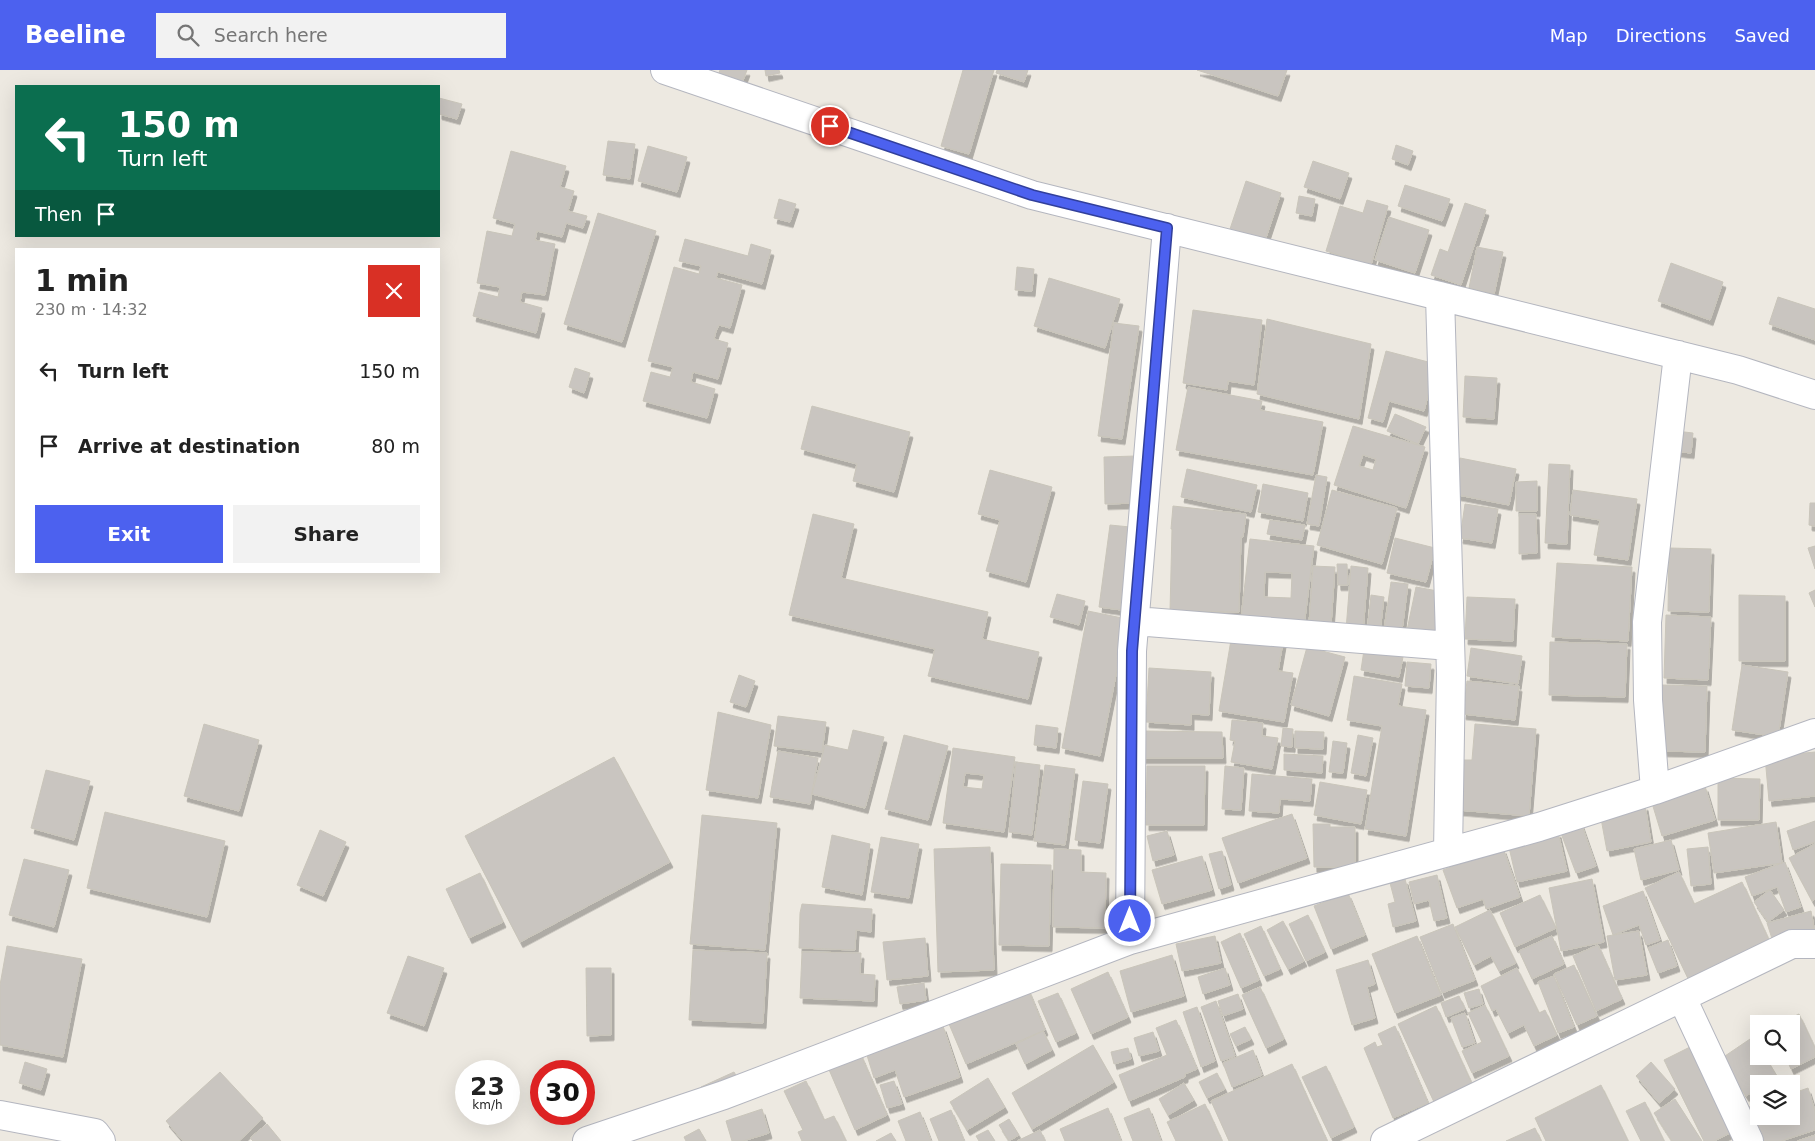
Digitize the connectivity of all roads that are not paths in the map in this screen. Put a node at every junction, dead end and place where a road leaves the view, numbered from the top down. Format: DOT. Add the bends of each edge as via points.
graph roads {
  1 [pos="665,70"];
  2 [pos="1167,228"];
  3 [pos="1440,296"];
  4 [pos="1678,355"];
  5 [pos="1815,395"];
  6 [pos="1134,621"];
  7 [pos="1450,646"];
  8 [pos="1815,733"];
  9 [pos="1655,790"];
  10 [pos="1448,852"];
  11 [pos="1130,940"];
  12 [pos="1815,944"];
  13 [pos="1682,998"];
  14 [pos="0,1115"];
  15 [pos="101,1141"];
  16 [pos="587,1141"];
  17 [pos="1385,1141"];
  18 [pos="1749,1141"];
  1 -- 2 [label="street" via="1032,195"];
  2 -- 3 [label="street"];
  2 -- 6 [label="street"];
  3 -- 4 [label="street"];
  3 -- 7 [label="street"];
  4 -- 5 [label="street"];
  4 -- 9 [label="street" via="1647,622 1648,700"];
  6 -- 7 [label="street"];
  6 -- 11 [label="street"];
  7 -- 10 [label="street"];
  8 -- 9 [label="street"];
  9 -- 10 [label="street"];
  10 -- 11 [label="street"];
  11 -- 16 [label="street" via="724,1095"];
  12 -- 13 [label="street" via="1792,944"];
  13 -- 17 [label="street"];
  13 -- 18 [label="street"];
  14 -- 15 [label="street" via="95,1133"];
}
